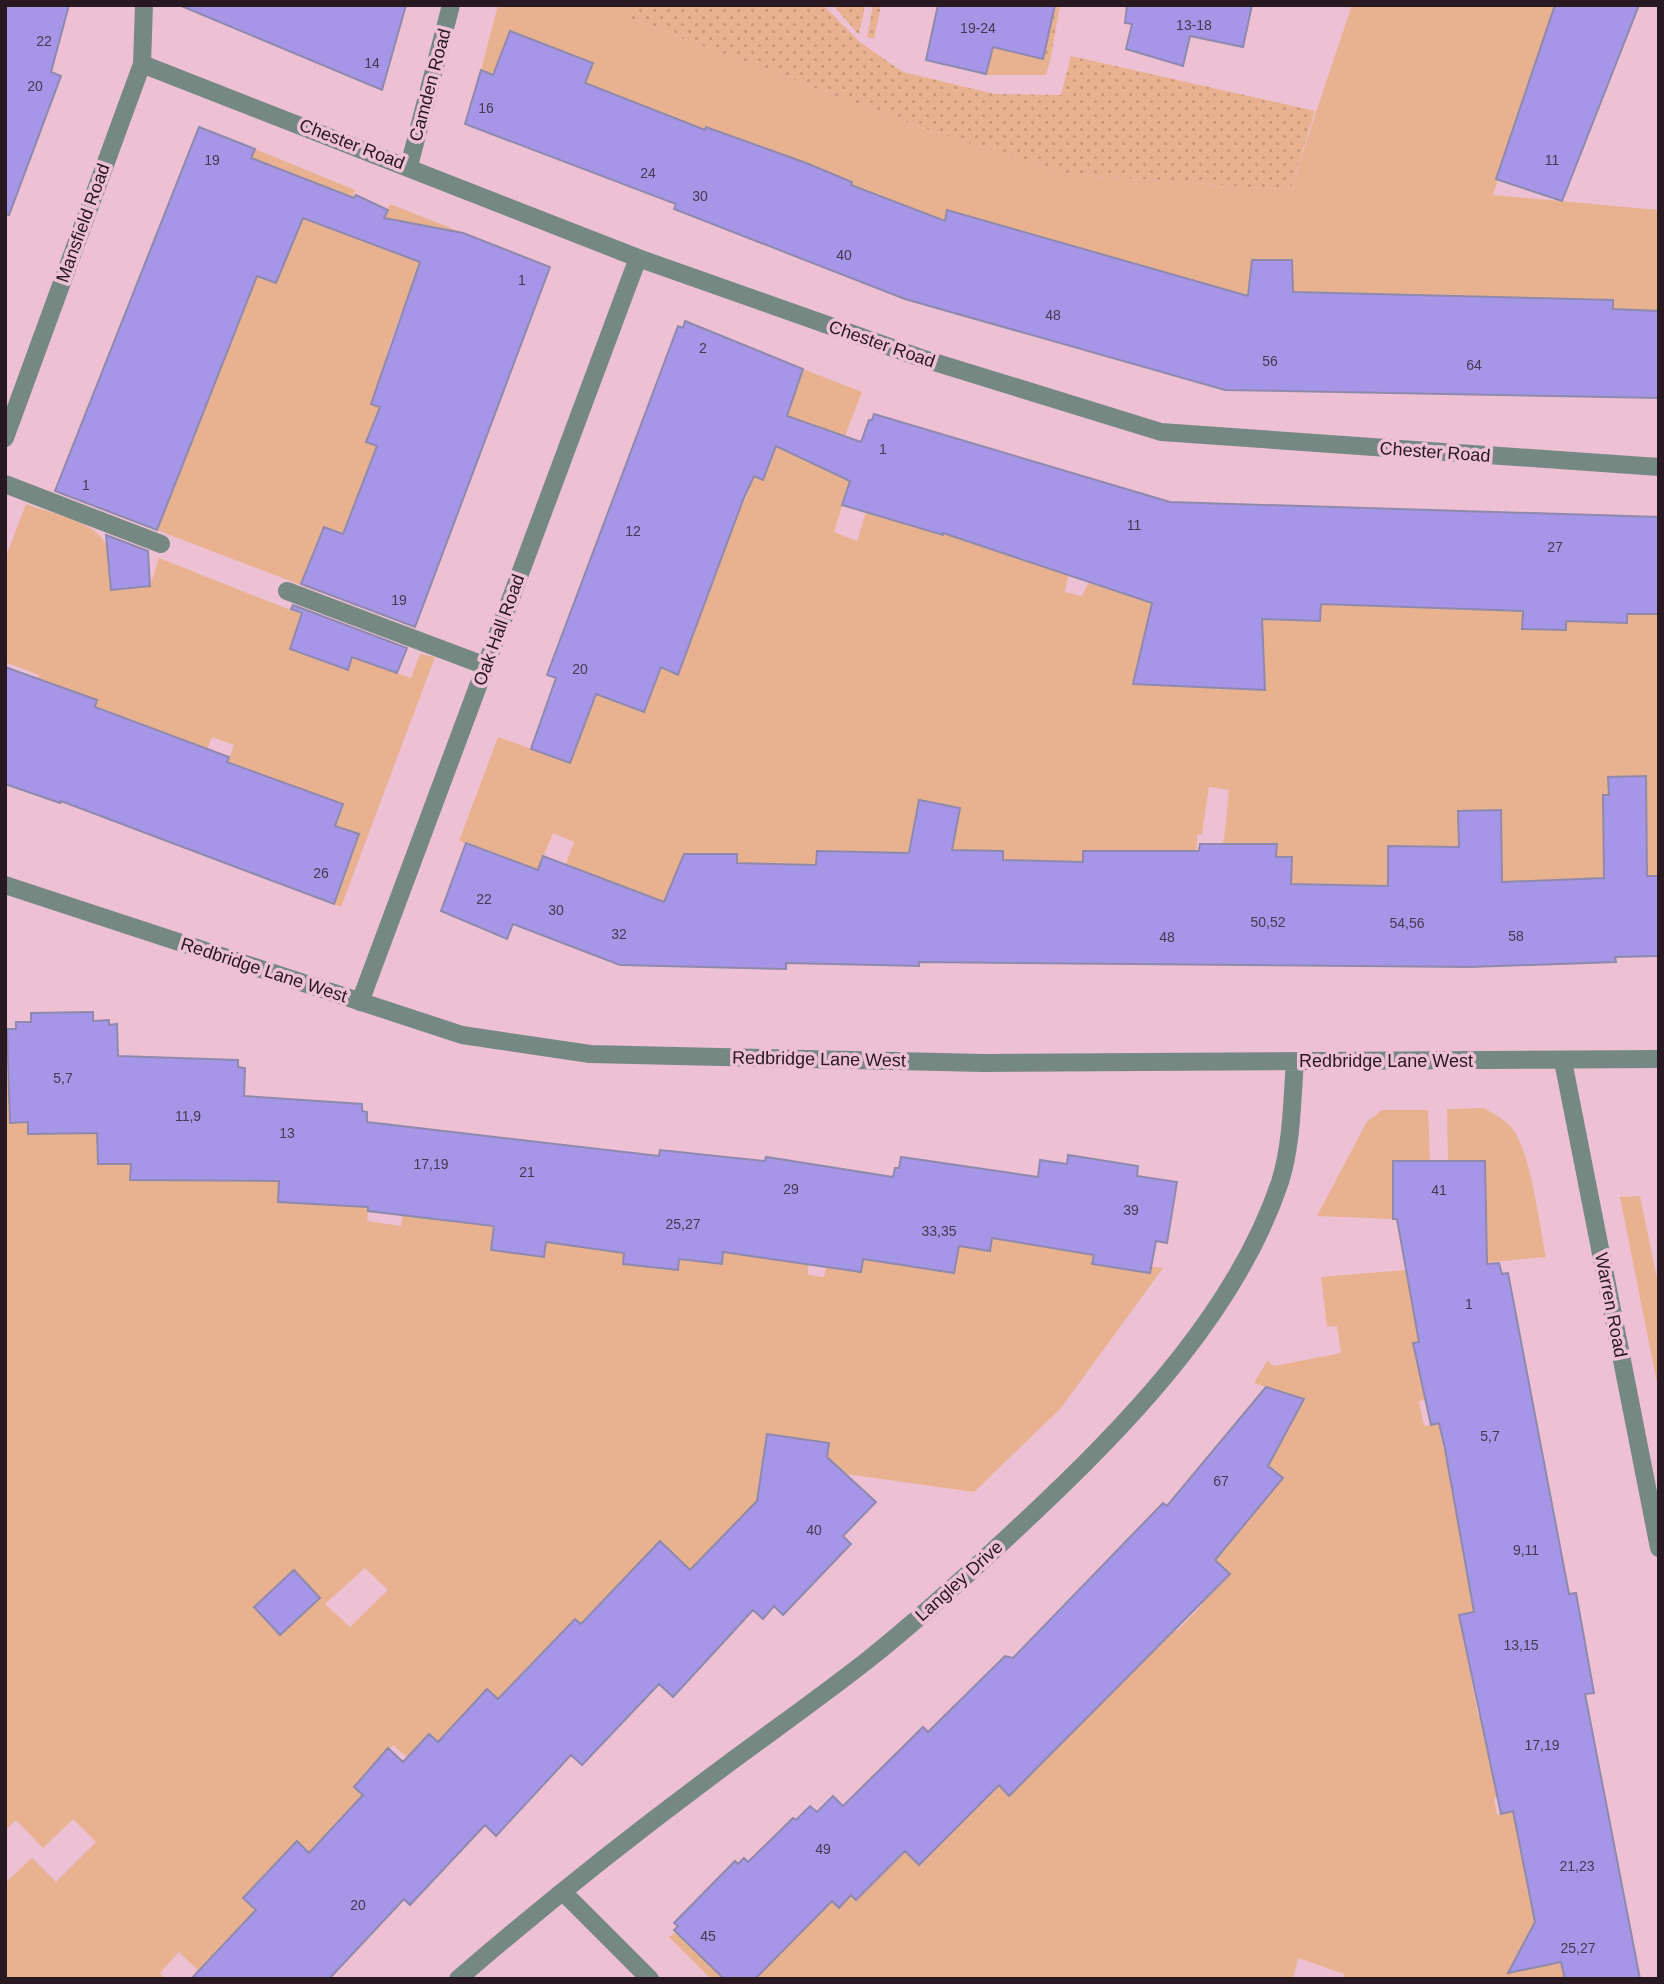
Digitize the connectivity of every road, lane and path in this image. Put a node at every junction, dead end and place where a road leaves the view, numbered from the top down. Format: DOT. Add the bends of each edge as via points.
graph roads {
  1 [pos="144,5"];
  2 [pos="451,5"];
  3 [pos="142,64"];
  4 [pos="409,166"];
  5 [pos="638,258"];
  6 [pos="5,438"];
  7 [pos="1659,467"];
  8 [pos="5,484"];
  9 [pos="161,544"];
  10 [pos="287,591"];
  11 [pos="486,666"];
  12 [pos="5,885"];
  13 [pos="360,1002"];
  14 [pos="1659,1059"];
  15 [pos="1295,1061"];
  16 [pos="1563,1061"];
  17 [pos="1659,1548"];
  18 [pos="563,1892"];
  19 [pos="458,1979"];
  20 [pos="650,1979"];
  1 -- 3 [label="street, Mansfield Road"];
  2 -- 4 [label="street, Camden Road"];
  3 -- 4 [label="street, Chester Road"];
  3 -- 6 [label="street, Mansfield Road"];
  4 -- 5 [label="street, Chester Road"];
  5 -- 7 [label="street, Chester Road" via="921,358 1161,432"];
  5 -- 11 [label="street, Oak Hall Road"];
  8 -- 9 [label="street"];
  10 -- 11 [label="street"];
  11 -- 13 [label="street, Oak Hall Road"];
  12 -- 13 [label="street, Redbridge Lane West"];
  13 -- 15 [label="street, Redbridge Lane West" via="462,1035 590,1054 984,1063"];
  14 -- 16 [label="street, Redbridge Lane West"];
  15 -- 16 [label="street, Redbridge Lane West"];
  15 -- 18 [label="street, Langley Drive" via="1280,1180 1258,1234 1192,1341 1148,1396 1087,1463 1012,1534 869,1659"];
  16 -- 17 [label="street, Warren Road"];
  18 -- 19 [label="street, Langley Drive"];
  18 -- 20 [label="street"];
}
